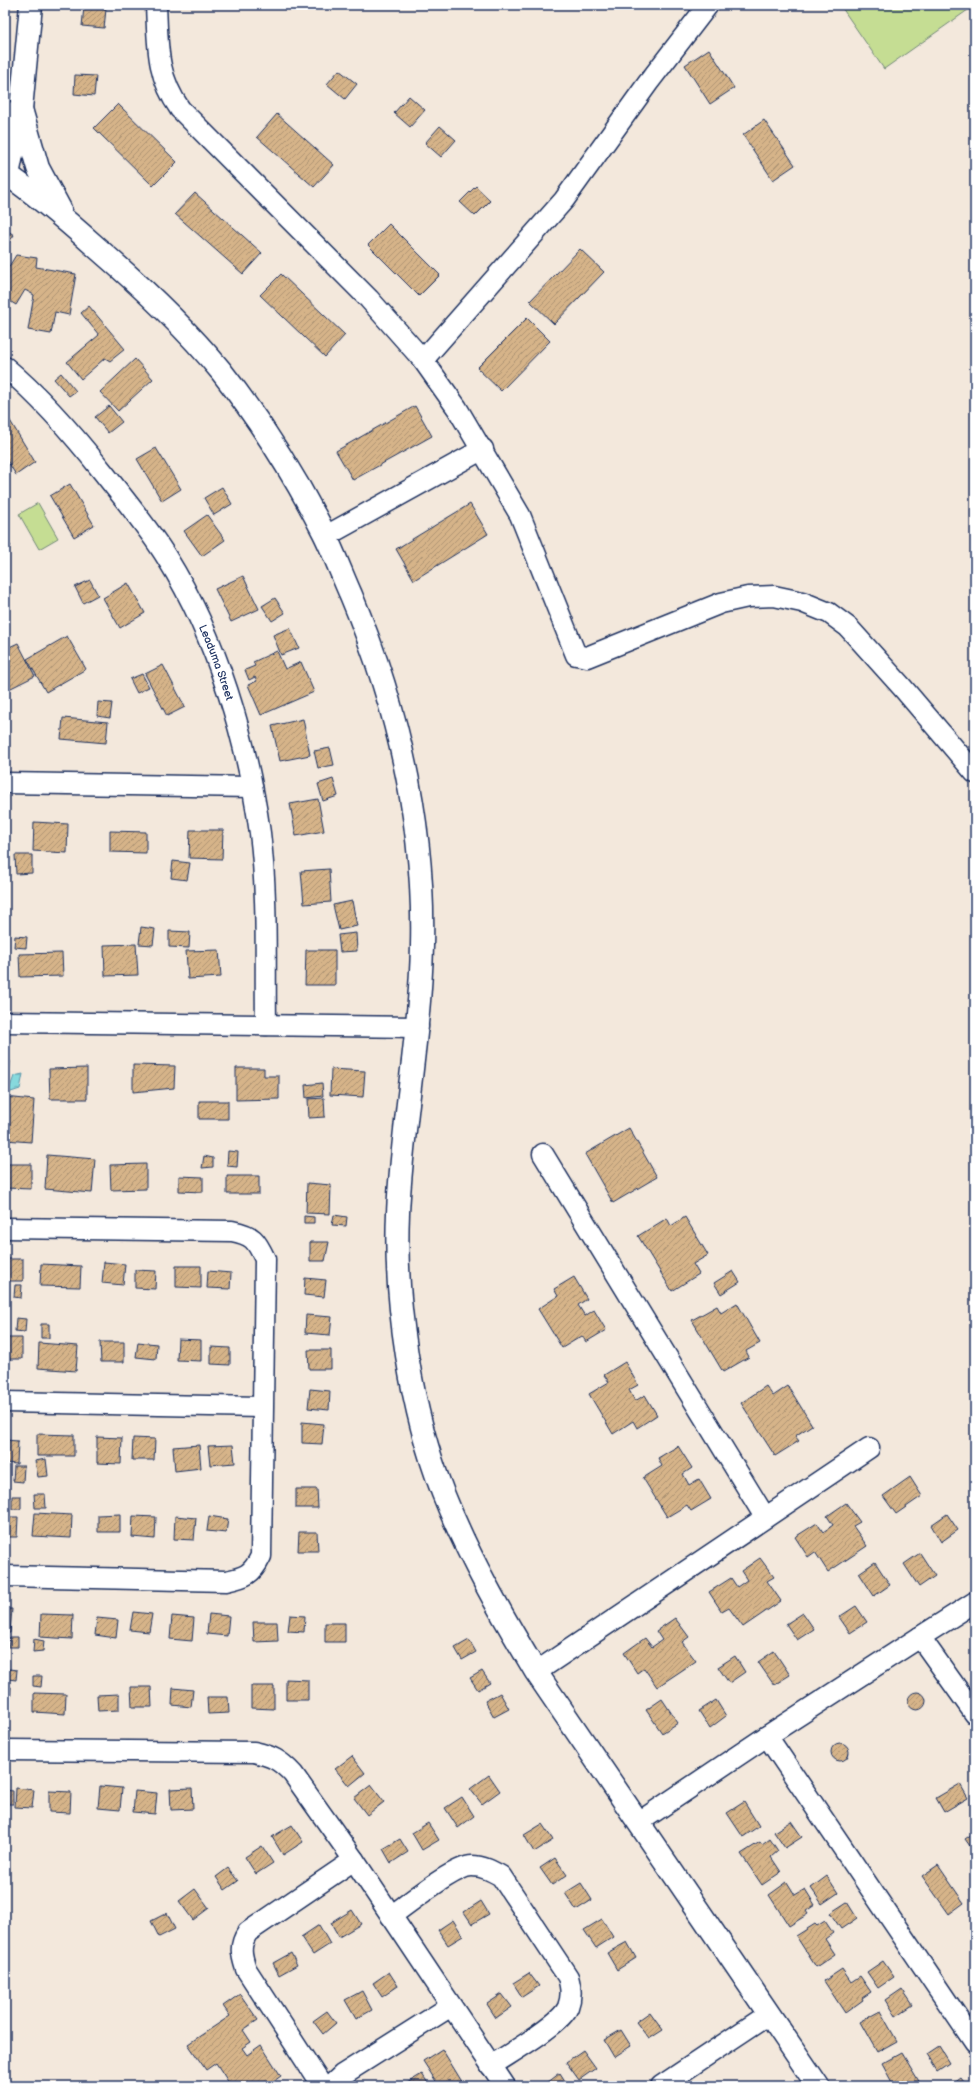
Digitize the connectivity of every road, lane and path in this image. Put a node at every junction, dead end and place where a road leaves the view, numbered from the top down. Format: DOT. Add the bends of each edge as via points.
graph roads {
  1 [pos="31,5"];
  2 [pos="156,5"];
  3 [pos="708,5"];
  4 [pos="13,114"];
  5 [pos="7,174"];
  6 [pos="68,222"];
  7 [pos="423,360"];
  8 [pos="5,366"];
  9 [pos="483,449"];
  10 [pos="326,536"];
  11 [pos="975,773"];
  12 [pos="7,778"];
  13 [pos="252,787"];
  14 [pos="5,1022"];
  15 [pos="266,1025"];
  16 [pos="418,1026"];
  17 [pos="543,1154"];
  18 [pos="5,1228"];
  19 [pos="5,1402"];
  20 [pos="262,1407"];
  21 [pos="870,1448"];
  22 [pos="765,1518"];
  23 [pos="5,1576"];
  24 [pos="975,1602"];
  25 [pos="920,1637"];
  26 [pos="536,1672"];
  27 [pos="975,1714"];
  28 [pos="767,1736"];
  29 [pos="5,1750"];
  30 [pos="639,1822"];
  31 [pos="354,1860"];
  32 [pos="391,1916"];
  33 [pos="450,2006"];
  34 [pos="769,2014"];
  35 [pos="975,2043"];
  36 [pos="491,2066"];
  37 [pos="322,2086"];
  38 [pos="330,2086"];
  39 [pos="505,2086"];
  40 [pos="661,2086"];
  41 [pos="818,2086"];
  1 -- 4 [label="main road"];
  2 -- 7 [label="street" via="158,58 169,93 180,109 369,299"];
  3 -- 7 [label="street" via="564,200"];
  4 -- 5 [label="main road"];
  4 -- 6 [label="main road" via="38,168"];
  5 -- 6 [label="main road"];
  6 -- 10 [label="main road" via="167,311 219,369 287,465"];
  7 -- 9 [label="street"];
  8 -- 13 [label="street, Leaduma Street" via="66,426 168,558 216,658 236,722"];
  9 -- 10 [label="street"];
  9 -- 11 [label="street" via="520,515 576,656 586,657 721,603 748,597 774,596 802,602 829,613 848,627"];
  10 -- 16 [label="main road" via="384,680 411,792 420,858 422,944"];
  12 -- 13 [label="street"];
  13 -- 15 [label="street, Leaduma Street" via="260,833 263,874"];
  14 -- 15 [label="street"];
  15 -- 16 [label="street"];
  16 -- 26 [label="main road" via="398,1216 398,1272 406,1345 424,1432 442,1491 499,1612"];
  17 -- 22 [label="street"];
  18 -- 20 [label="street" via="232,1231 247,1234 258,1243 265,1259"];
  19 -- 20 [label="street"];
  20 -- 23 [label="street" via="261,1556 255,1569 243,1577 226,1581"];
  21 -- 22 [label="street"];
  22 -- 26 [label="street"];
  24 -- 25 [label="street"];
  25 -- 27 [label="street"];
  25 -- 28 [label="street"];
  26 -- 30 [label="main road"];
  28 -- 30 [label="street"];
  28 -- 35 [label="street"];
  29 -- 31 [label="street" via="254,1752 268,1755 281,1762 293,1774"];
  30 -- 34 [label="main road"];
  31 -- 32 [label="street"];
  31 -- 37 [label="street" via="248,1932 242,1942 241,1955 246,1969"];
  32 -- 33 [label="street"];
  32 -- 36 [label="street" via="458,1870 472,1866 489,1869 506,1882 568,1977 572,1993 568,2008 560,2020"];
  33 -- 36 [label="street"];
  33 -- 38 [label="street" via="342,2075"];
  34 -- 40 [label="street"];
  34 -- 41 [label="main road"];
  36 -- 39 [label="street"];
}
